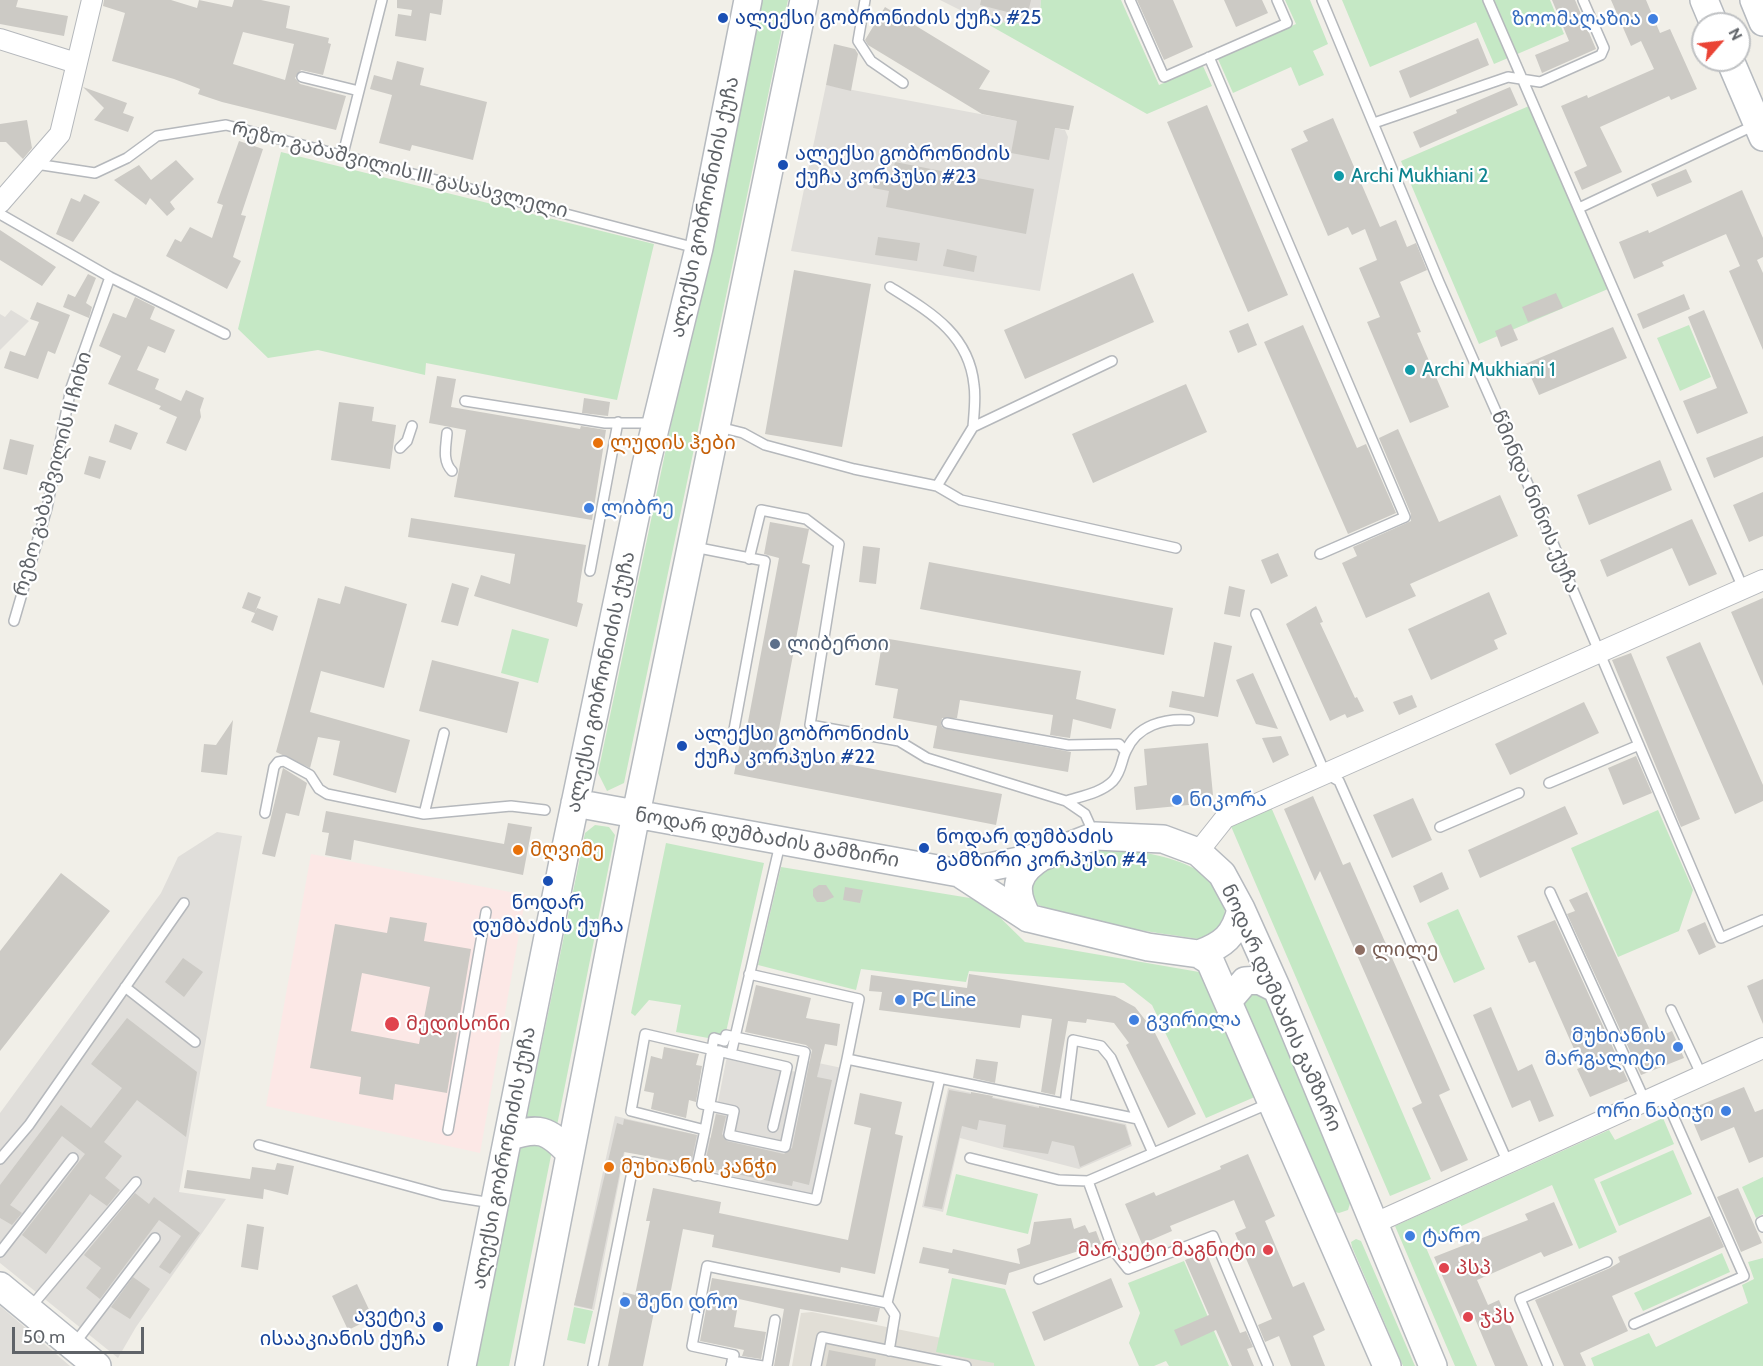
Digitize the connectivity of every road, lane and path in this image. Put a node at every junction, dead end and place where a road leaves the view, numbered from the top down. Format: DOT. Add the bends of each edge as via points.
graph roads {
  1 [pos="92,0"];
  2 [pos="382,0"];
  3 [pos="748,0"];
  4 [pos="804,0"];
  5 [pos="865,0"];
  6 [pos="1130,0"];
  7 [pos="1277,0"];
  8 [pos="1322,0"];
  9 [pos="1488,0"];
  10 [pos="1583,0"];
  11 [pos="1754,0"];
  12 [pos="1763,22"];
  13 [pos="0,39"];
  14 [pos="1209,57"];
  15 [pos="76,63"];
  16 [pos="1735,72"];
  17 [pos="302,77"];
  18 [pos="1523,80"];
  19 [pos="903,83"];
  20 [pos="359,92"];
  21 [pos="1374,123"];
  22 [pos="1761,130"];
  23 [pos="343,154"];
  24 [pos="36,164"];
  25 [pos="0,204"];
  26 [pos="1579,208"];
  27 [pos="0,214"];
  28 [pos="699,249"];
  29 [pos="110,277"];
  30 [pos="890,287"];
  31 [pos="225,334"];
  32 [pos="1112,361"];
  33 [pos="465,401"];
  34 [pos="618,422"];
  35 [pos="657,423"];
  36 [pos="412,426"];
  37 [pos="717,426"];
  38 [pos="973,427"];
  39 [pos="447,433"];
  40 [pos="400,448"];
  41 [pos="452,471"];
  42 [pos="937,486"];
  43 [pos="692,546"];
  44 [pos="1176,548"];
  45 [pos="1320,554"];
  46 [pos="749,559"];
  47 [pos="590,571"];
  48 [pos="1763,580"];
  49 [pos="1743,588"];
  50 [pos="1256,615"];
  51 [pos="14,621"];
  52 [pos="1600,652"];
  53 [pos="1189,720"];
  54 [pos="947,723"];
  55 [pos="444,733"];
  56 [pos="733,735"];
  57 [pos="1639,745"];
  58 [pos="1125,752"];
  59 [pos="1325,773"];
  60 [pos="1549,783"];
  61 [pos="1519,793"];
  62 [pos="1066,801"];
  63 [pos="575,803"];
  64 [pos="545,810"];
  65 [pos="265,813"];
  66 [pos="424,814"];
  67 [pos="636,814"];
  68 [pos="1440,827"];
  69 [pos="1095,836"];
  70 [pos="780,842"];
  71 [pos="1198,852"];
  72 [pos="1044,856"];
  73 [pos="959,873"];
  74 [pos="1550,892"];
  75 [pos="183,903"];
  76 [pos="1241,909"];
  77 [pos="486,912"];
  78 [pos="1028,918"];
  79 [pos="1763,920"];
  80 [pos="1199,954"];
  81 [pos="749,974"];
  82 [pos="125,987"];
  83 [pos="1277,989"];
  84 [pos="1228,1001"];
  85 [pos="1671,1010"];
  86 [pos="735,1037"];
  87 [pos="195,1042"];
  88 [pos="1763,1048"];
  89 [pos="716,1050"];
  90 [pos="731,1054"];
  91 [pos="847,1059"];
  92 [pos="1702,1076"];
  93 [pos="940,1078"];
  94 [pos="1654,1097"];
  95 [pos="1272,1102"];
  96 [pos="1065,1104"];
  97 [pos="710,1106"];
  98 [pos="1138,1119"];
  99 [pos="773,1127"];
  100 [pos="448,1130"];
  101 [pos="705,1130"];
  102 [pos="508,1137"];
  103 [pos="258,1145"];
  104 [pos="569,1152"];
  105 [pos="1153,1153"];
  106 [pos="73,1158"];
  107 [pos="970,1158"];
  108 [pos="0,1159"];
  109 [pos="1508,1163"];
  110 [pos="695,1176"];
  111 [pos="1088,1181"];
  112 [pos="135,1182"];
  113 [pos="494,1204"];
  114 [pos="1763,1221"];
  115 [pos="1326,1223"];
  116 [pos="1373,1224"];
  117 [pos="1763,1227"];
  118 [pos="154,1238"];
  119 [pos="1113,1250"];
  120 [pos="0,1252"];
  121 [pos="1607,1262"];
  122 [pos="1039,1279"];
  123 [pos="2,1291"];
  124 [pos="887,1303"];
  125 [pos="28,1310"];
  126 [pos="775,1320"];
  127 [pos="1634,1324"];
  128 [pos="72,1348"];
  129 [pos="889,1351"];
  130 [pos="732,1363"];
  131 [pos="97,1366"];
  132 [pos="462,1366"];
  133 [pos="529,1366"];
  134 [pos="593,1366"];
  135 [pos="765,1366"];
  136 [pos="816,1366"];
  137 [pos="966,1366"];
  138 [pos="1268,1366"];
  139 [pos="1387,1366"];
  140 [pos="1433,1366"];
  141 [pos="1548,1366"];
  1 -- 15 [label="street"];
  2 -- 20 [label="lane"];
  3 -- 28 [label="main road, ალექსი გობრონიძის ქუჩა"];
  4 -- 37 [label="main road"];
  5 -- 19 [label="lane" via="858,41 871,61"];
  6 -- 14 [label="lane" via="1164,77"];
  7 -- 14 [label="lane" via="1287,23"];
  8 -- 21 [label="lane, წმინდა ნინოს ქუჩა"];
  9 -- 18 [label="lane"];
  10 -- 18 [label="lane" via="1604,48 1601,54 1540,82"];
  11 -- 12 [label="main road"];
  13 -- 15 [label="street"];
  14 -- 45 [label="lane" via="1405,517"];
  15 -- 24 [label="street" via="60,134"];
  16 -- 22 [label="main road"];
  17 -- 20 [label="lane"];
  18 -- 21 [label="lane" via="1508,77"];
  18 -- 26 [label="lane"];
  20 -- 23 [label="lane"];
  21 -- 52 [label="lane, წმინდა ნინოს ქუჩა"];
  22 -- 26 [label="lane"];
  23 -- 24 [label="lane, რეზო გაბაშვილის III გასასვლელი" via="226,125 157,136 127,158 95,173"];
  23 -- 28 [label="lane, რეზო გაბაშვილის III გასასვლელი"];
  24 -- 25 [label="street"];
  26 -- 49 [label="lane"];
  27 -- 29 [label="lane"];
  28 -- 35 [label="main road, ალექსი გობრონიძის ქუჩა"];
  29 -- 31 [label="lane"];
  29 -- 51 [label="lane, რეზო გაბაშვილის II ჩიხი" via="72,388 47,508"];
  30 -- 38 [label="lane" via="932,313 962,344 974,384"];
  32 -- 38 [label="lane"];
  33 -- 34 [label="lane"];
  34 -- 35 [label="lane"];
  34 -- 47 [label="lane"];
  35 -- 63 [label="main road, ალექსი გობრონიძის ქუჩა"];
  36 -- 40 [label="lane"];
  37 -- 42 [label="lane" via="743,433 765,445"];
  37 -- 43 [label="main road"];
  38 -- 42 [label="lane"];
  39 -- 41 [label="lane" via="445,459"];
  42 -- 44 [label="lane" via="961,500"];
  43 -- 46 [label="lane"];
  43 -- 67 [label="main road"];
  46 -- 56 [label="lane" via="765,561"];
  46 -- 62 [label="lane" via="761,510 806,519 839,544 810,724 899,741 927,758"];
  48 -- 49 [label="street"];
  49 -- 52 [label="street"];
  50 -- 59 [label="lane"];
  52 -- 57 [label="lane, წმინდა ნინოს ქუჩა"];
  52 -- 59 [label="street"];
  53 -- 58 [label="lane" via="1171,718 1159,722 1144,730"];
  54 -- 58 [label="lane" via="1068,745 1119,744"];
  55 -- 66 [label="lane"];
  57 -- 60 [label="lane"];
  57 -- 79 [label="lane, წმინდა ნინოს ქუჩა" via="1721,938"];
  58 -- 62 [label="lane" via="1120,773 1112,782 1097,792"];
  59 -- 71 [label="street" via="1225,818"];
  59 -- 109 [label="lane" via="1339,781"];
  61 -- 68 [label="lane"];
  62 -- 69 [label="lane" via="1085,814"];
  63 -- 67 [label="main road, ნოდარ დუმბაძის გამზირი"];
  63 -- 102 [label="main road, ალექსი გობრონიძის ქუჩა"];
  64 -- 66 [label="lane" via="511,806"];
  65 -- 66 [label="lane" via="274,767 284,761 310,775 327,794"];
  67 -- 70 [label="main road, ნოდარ დუმბაძის გამზირი"];
  67 -- 104 [label="main road"];
  69 -- 71 [label="main road, ნოდარ დუმბაძის გამზირი" via="1163,840"];
  69 -- 72 [label="main road, ნოდარ დუმბაძის გამზირი"];
  70 -- 73 [label="main road, ნოდარ დუმბაძის გამზირი"];
  70 -- 81 [label="lane"];
  71 -- 76 [label="main road, ნოდარ დუმბაძის გამზირი" via="1222,874"];
  72 -- 73 [label="main road, ნოდარ დუმბაძის გამზირი"];
  72 -- 78 [label="main road" via="1028,865 1018,882 1018,901"];
  73 -- 78 [label="main road, ნოდარ დუმბაძის გამზირი"];
  74 -- 94 [label="lane"];
  75 -- 82 [label="lane"];
  76 -- 80 [label="main road" via="1237,926 1228,939"];
  76 -- 83 [label="main road, ნოდარ დუმბაძის გამზირი"];
  77 -- 100 [label="lane"];
  78 -- 80 [label="main road, ნოდარ დუმბაძის გამზირი" via="1148,947"];
  80 -- 84 [label="main road" via="1210,961"];
  81 -- 86 [label="lane"];
  81 -- 91 [label="lane" via="859,999"];
  82 -- 87 [label="lane"];
  82 -- 108 [label="lane" via="29,1125"];
  83 -- 84 [label="main road" via="1259,980 1245,981"];
  83 -- 116 [label="main road, ნოდარ დუმბაძის გამზირი"];
  84 -- 95 [label="main road"];
  85 -- 92 [label="lane"];
  86 -- 89 [label="lane" via="726,1035 724,1041 714,1038"];
  86 -- 90 [label="lane"];
  86 -- 97 [label="lane" via="805,1052 785,1147 729,1135 734,1111"];
  88 -- 92 [label="street"];
  89 -- 90 [label="lane"];
  89 -- 97 [label="lane"];
  89 -- 101 [label="lane" via="645,1034 630,1108 634,1113"];
  90 -- 99 [label="lane" via="787,1067"];
  91 -- 93 [label="lane"];
  91 -- 110 [label="lane" via="816,1200"];
  92 -- 94 [label="street"];
  93 -- 96 [label="lane"];
  93 -- 124 [label="lane"];
  94 -- 109 [label="street"];
  94 -- 127 [label="lane" via="1744,1276"];
  95 -- 105 [label="lane"];
  95 -- 115 [label="main road"];
  96 -- 98 [label="lane"];
  96 -- 98 [label="lane" via="1073,1040 1101,1046 1111,1058"];
  97 -- 101 [label="lane"];
  98 -- 105 [label="lane"];
  101 -- 110 [label="lane"];
  102 -- 104 [label="main road" via="536,1130 548,1132"];
  102 -- 113 [label="main road, ალექსი გობრონიძის ქუჩა"];
  103 -- 113 [label="lane" via="442,1195"];
  104 -- 133 [label="main road"];
  105 -- 111 [label="lane"];
  106 -- 120 [label="lane"];
  107 -- 111 [label="lane" via="1059,1180"];
  109 -- 116 [label="street"];
  110 -- 134 [label="lane" via="634,1162"];
  111 -- 119 [label="lane"];
  112 -- 125 [label="lane"];
  113 -- 132 [label="main road, ალექსი გობრონიძის ქუჩა"];
  114 -- 117 [label="lane"];
  115 -- 116 [label="main road"];
  115 -- 139 [label="main road"];
  116 -- 140 [label="main road, ნოდარ დუმბაძის გამზირი"];
  118 -- 128 [label="lane"];
  119 -- 122 [label="lane"];
  119 -- 138 [label="lane" via="1128,1269 1213,1236"];
  121 -- 141 [label="lane" via="1520,1299"];
  123 -- 125 [label="main road"];
  124 -- 129 [label="lane" via="895,1315"];
  124 -- 130 [label="lane" via="706,1266 692,1346 734,1355"];
  125 -- 128 [label="main road"];
  126 -- 135 [label="lane"];
  128 -- 131 [label="main road"];
  129 -- 136 [label="lane" via="822,1337"];
  129 -- 137 [label="lane"];
  130 -- 135 [label="lane"];
}
